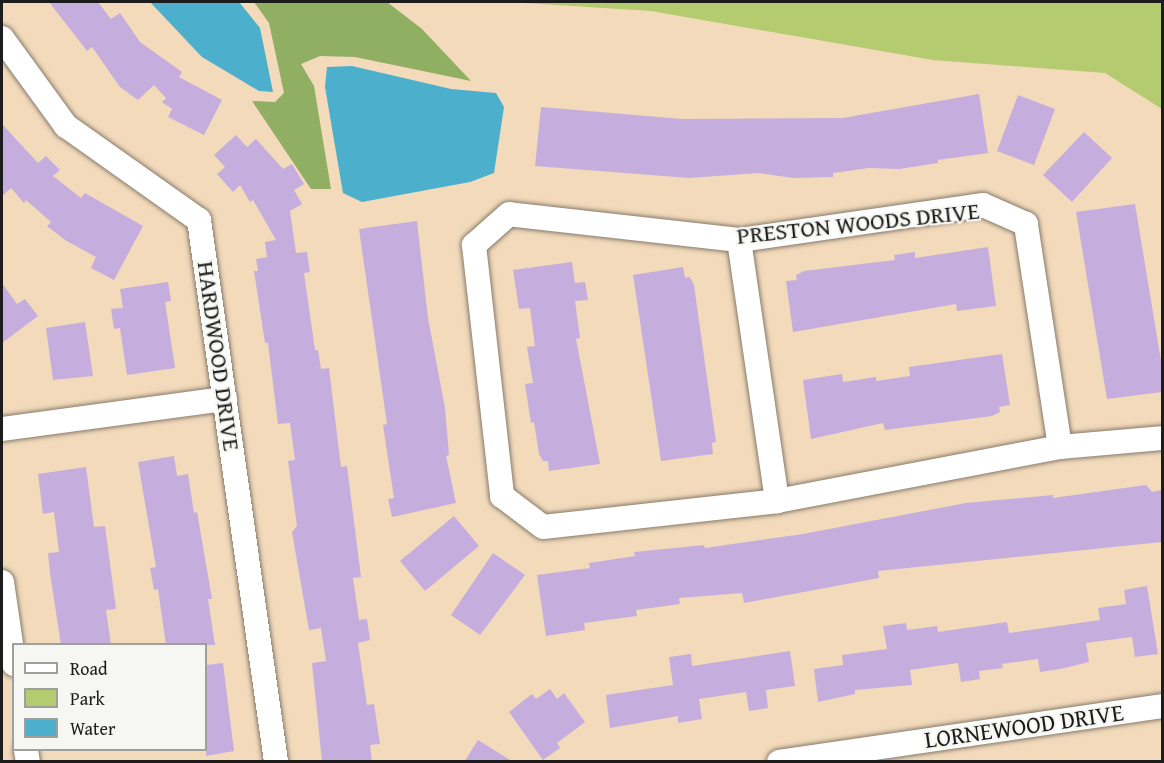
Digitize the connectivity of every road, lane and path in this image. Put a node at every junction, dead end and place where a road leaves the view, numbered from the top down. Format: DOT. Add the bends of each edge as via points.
graph roads {
  1 [pos="2,38"];
  2 [pos="739,240"];
  3 [pos="225,399"];
  4 [pos="2,429"];
  5 [pos="1162,438"];
  6 [pos="1060,447"];
  7 [pos="777,501"];
  8 [pos="2,582"];
  9 [pos="12,650"];
  10 [pos="1162,706"];
  11 [pos="276,762"];
  12 [pos="779,762"];
  1 -- 3 [label="street, HARDWOOD DRIVE" via="66,126 199,220"];
  2 -- 6 [label="street, PRESTON WOODS DRIVE" via="983,205 1026,224"];
  2 -- 7 [label="street"];
  2 -- 7 [label="street, PRESTON WOODS DRIVE" via="509,214 474,245 502,496 543,527"];
  3 -- 4 [label="street"];
  3 -- 11 [label="street, HARDWOOD DRIVE"];
  5 -- 6 [label="street, PRESTON WOODS DRIVE"];
  6 -- 7 [label="street, PRESTON WOODS DRIVE"];
  8 -- 9 [label="street"];
  10 -- 12 [label="street, LORNEWOOD DRIVE"];
}
